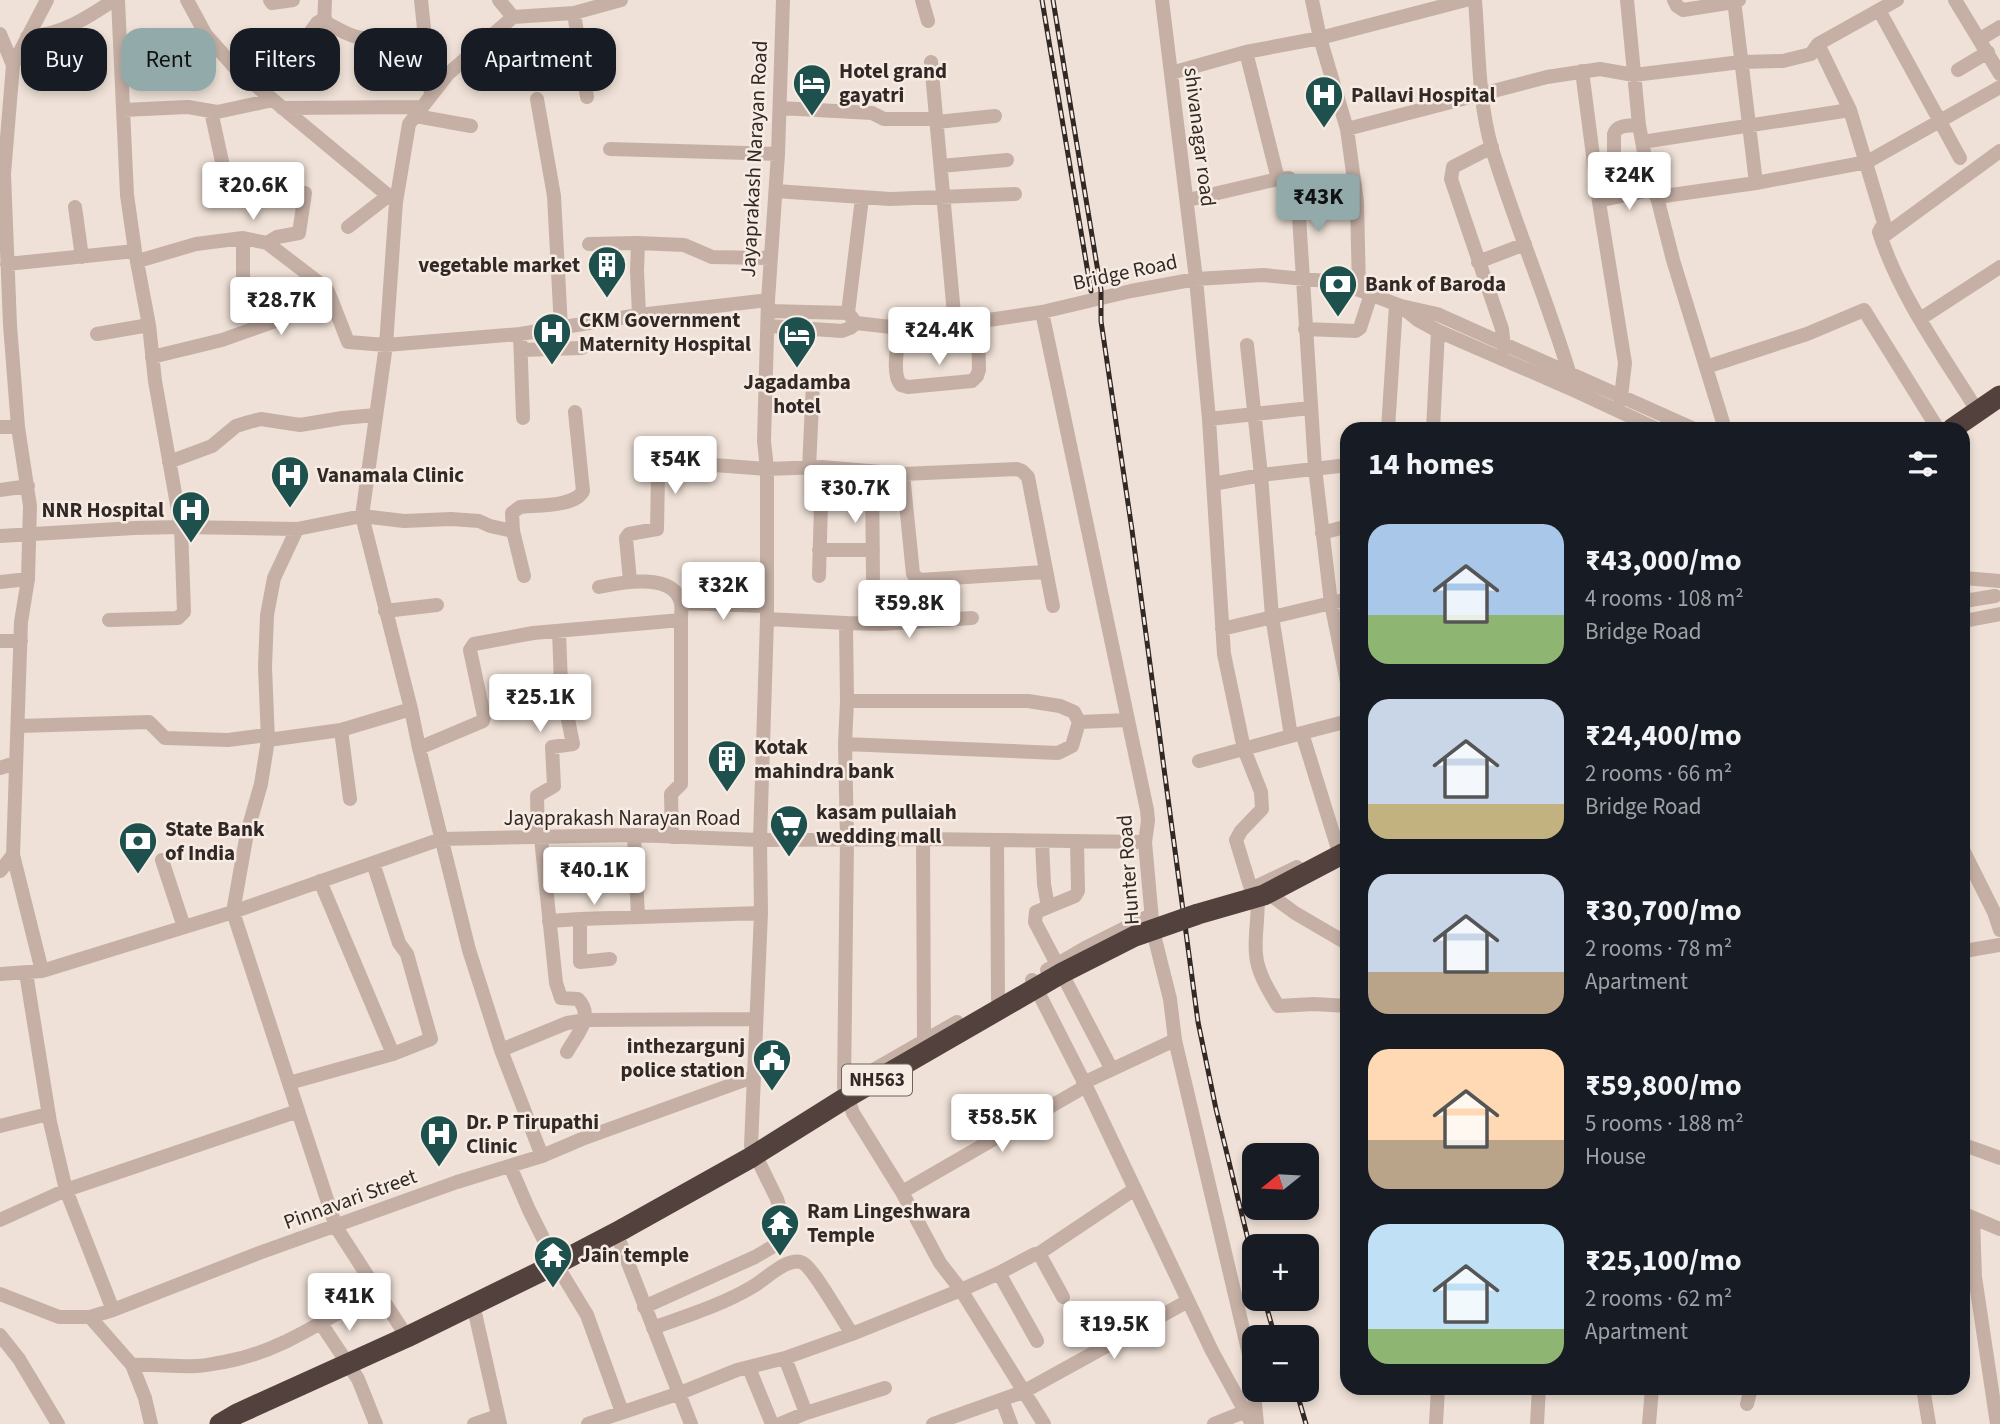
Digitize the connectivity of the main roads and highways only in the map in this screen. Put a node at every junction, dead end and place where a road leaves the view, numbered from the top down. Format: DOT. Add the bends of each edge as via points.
graph roads {
  1 [pos="2000,396"];
  2 [pos="1963,422"];
  3 [pos="1340,850"];
  4 [pos="220,1424"];
  1 -- 2 [label="highway"];
  3 -- 4 [label="highway, NH563, bridge" via="1259,891 1135,936 1062,973 620,1231"];
}
